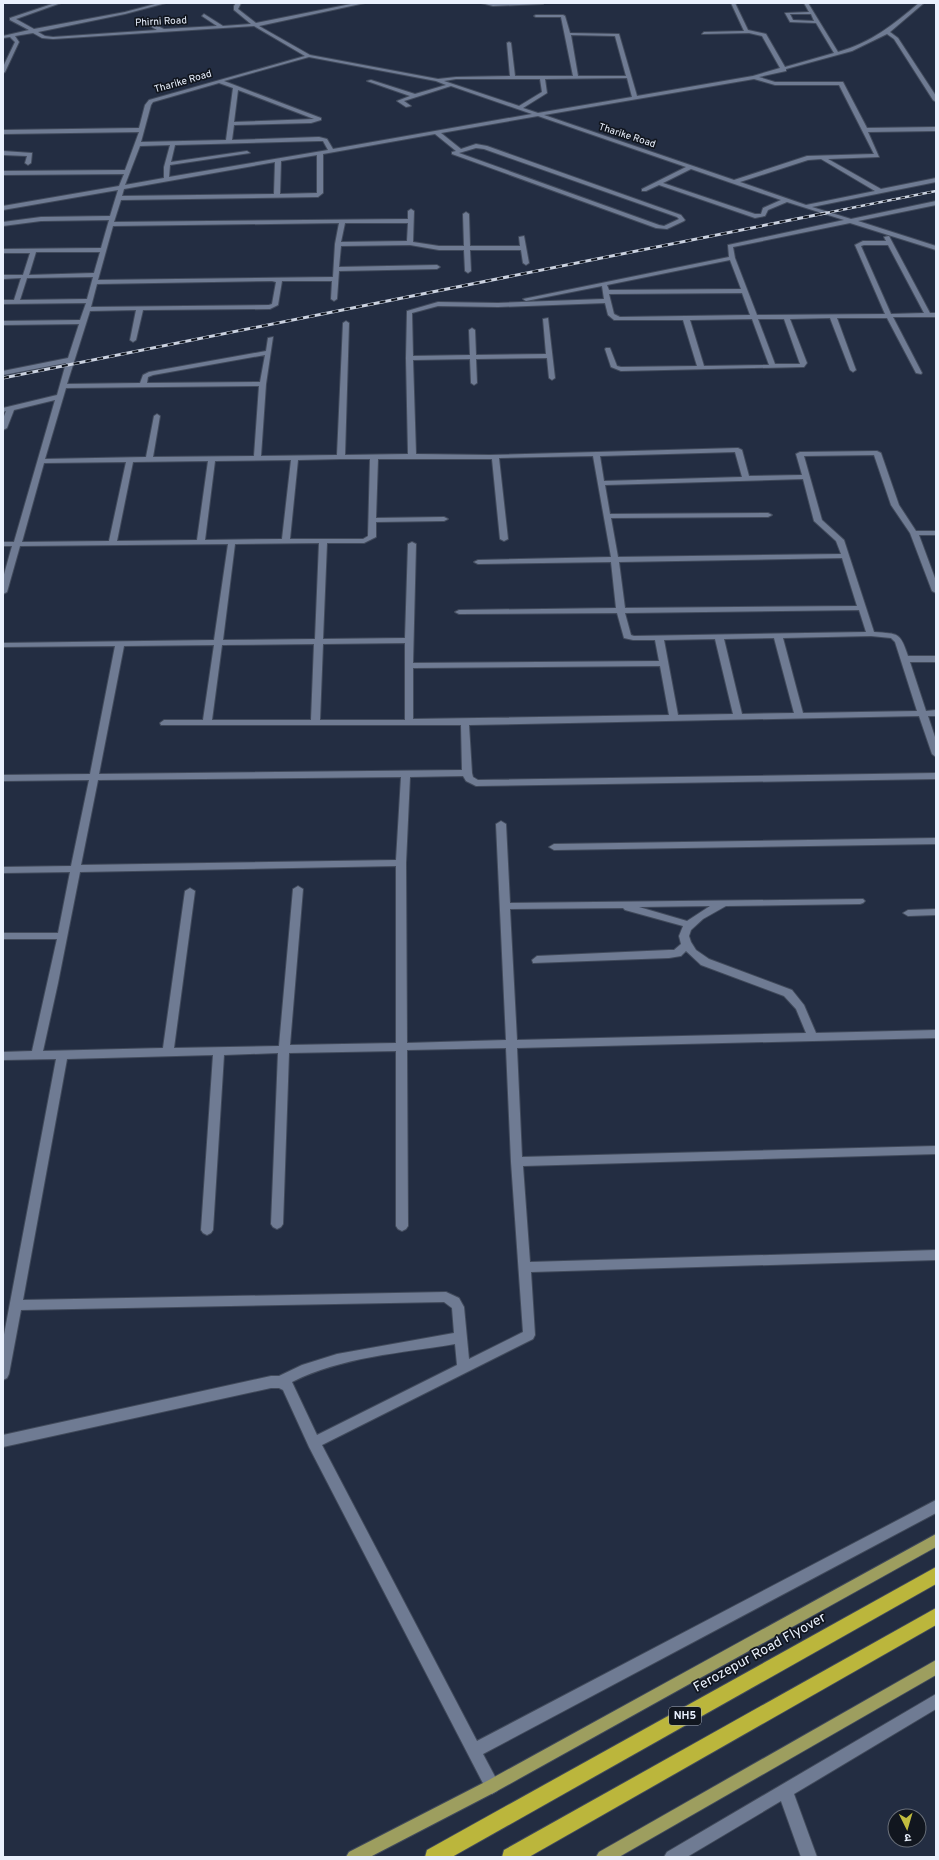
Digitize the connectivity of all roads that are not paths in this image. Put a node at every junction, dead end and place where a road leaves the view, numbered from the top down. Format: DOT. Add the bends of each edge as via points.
graph roads {
  1 [pos="59,3"];
  2 [pos="164,3"];
  3 [pos="239,3"];
  4 [pos="363,3"];
  5 [pos="483,3"];
  6 [pos="733,3"];
  7 [pos="806,3"];
  8 [pos="922,3"];
  9 [pos="541,4"];
  10 [pos="812,13"];
  11 [pos="204,14"];
  12 [pos="536,16"];
  13 [pos="143,20"];
  14 [pos="817,22"];
  15 [pos="255,25"];
  16 [pos="222,27"];
  17 [pos="32,31"];
  18 [pos="163,31"];
  19 [pos="748,32"];
  20 [pos="886,32"];
  21 [pos="704,33"];
  22 [pos="568,34"];
  23 [pos="11,35"];
  24 [pos="3,37"];
  25 [pos="509,43"];
  26 [pos="837,54"];
  27 [pos="309,56"];
  28 [pos="784,70"];
  29 [pos="3,72"];
  30 [pos="542,77"];
  31 [pos="576,77"];
  32 [pos="628,77"];
  33 [pos="754,77"];
  34 [pos="513,78"];
  35 [pos="437,80"];
  36 [pos="219,81"];
  37 [pos="369,81"];
  38 [pos="450,85"];
  39 [pos="236,87"];
  40 [pos="934,92"];
  41 [pos="415,96"];
  42 [pos="635,98"];
  43 [pos="936,100"];
  44 [pos="408,106"];
  45 [pos="518,109"];
  46 [pos="538,116"];
  47 [pos="231,124"];
  48 [pos="140,130"];
  49 [pos="865,130"];
  50 [pos="936,130"];
  51 [pos="3,132"];
  52 [pos="436,133"];
  53 [pos="229,141"];
  54 [pos="173,142"];
  55 [pos="138,144"];
  56 [pos="459,150"];
  57 [pos="332,152"];
  58 [pos="3,153"];
  59 [pos="247,153"];
  60 [pos="320,154"];
  61 [pos="820,157"];
  62 [pos="278,162"];
  63 [pos="28,163"];
  64 [pos="169,164"];
  65 [pos="691,167"];
  66 [pos="128,172"];
  67 [pos="3,173"];
  68 [pos="167,180"];
  69 [pos="936,180"];
  70 [pos="658,182"];
  71 [pos="735,182"];
  72 [pos="121,188"];
  73 [pos="644,190"];
  74 [pos="880,191"];
  75 [pos="278,196"];
  76 [pos="118,198"];
  77 [pos="787,200"];
  78 [pos="936,203"];
  79 [pos="924,205"];
  80 [pos="805,206"];
  81 [pos="3,208"];
  82 [pos="411,211"];
  83 [pos="936,211"];
  84 [pos="466,214"];
  85 [pos="851,220"];
  86 [pos="112,221"];
  87 [pos="342,221"];
  88 [pos="410,221"];
  89 [pos="3,224"];
  90 [pos="884,232"];
  91 [pos="522,237"];
  92 [pos="410,243"];
  93 [pos="890,243"];
  94 [pos="338,244"];
  95 [pos="467,248"];
  96 [pos="524,248"];
  97 [pos="936,248"];
  98 [pos="104,250"];
  99 [pos="3,251"];
  100 [pos="34,251"];
  101 [pos="732,258"];
  102 [pos="526,263"];
  103 [pos="437,267"];
  104 [pos="336,269"];
  105 [pos="468,271"];
  106 [pos="3,276"];
  107 [pos="24,276"];
  108 [pos="95,278"];
  109 [pos="277,279"];
  110 [pos="335,279"];
  111 [pos="604,283"];
  112 [pos="745,291"];
  113 [pos="606,292"];
  114 [pos="334,300"];
  115 [pos="89,301"];
  116 [pos="608,301"];
  117 [pos="3,302"];
  118 [pos="16,302"];
  119 [pos="498,305"];
  120 [pos="140,308"];
  121 [pos="87,309"];
  122 [pos="928,315"];
  123 [pos="936,315"];
  124 [pos="889,316"];
  125 [pos="786,317"];
  126 [pos="833,317"];
  127 [pos="686,318"];
  128 [pos="754,318"];
  129 [pos="546,319"];
  130 [pos="83,322"];
  131 [pos="3,323"];
  132 [pos="346,323"];
  133 [pos="472,330"];
  134 [pos="271,338"];
  135 [pos="134,340"];
  136 [pos="608,349"];
  137 [pos="269,352"];
  138 [pos="550,356"];
  139 [pos="472,357"];
  140 [pos="409,358"];
  141 [pos="70,360"];
  142 [pos="773,367"];
  143 [pos="701,368"];
  144 [pos="853,370"];
  145 [pos="3,373"];
  146 [pos="919,373"];
  147 [pos="552,378"];
  148 [pos="474,383"];
  149 [pos="263,384"];
  150 [pos="142,385"];
  151 [pos="62,386"];
  152 [pos="59,397"];
  153 [pos="11,408"];
  154 [pos="3,410"];
  155 [pos="157,416"];
  156 [pos="3,428"];
  157 [pos="596,454"];
  158 [pos="412,456"];
  159 [pos="493,456"];
  160 [pos="340,457"];
  161 [pos="374,457"];
  162 [pos="257,458"];
  163 [pos="295,458"];
  164 [pos="212,459"];
  165 [pos="130,460"];
  166 [pos="149,460"];
  167 [pos="41,461"];
  168 [pos="805,477"];
  169 [pos="746,479"];
  170 [pos="600,483"];
  171 [pos="768,515"];
  172 [pos="606,516"];
  173 [pos="444,519"];
  174 [pos="373,520"];
  175 [pos="914,533"];
  176 [pos="936,533"];
  177 [pos="504,538"];
  178 [pos="232,541"];
  179 [pos="286,541"];
  180 [pos="323,541"];
  181 [pos="201,542"];
  182 [pos="3,544"];
  183 [pos="17,544"];
  184 [pos="112,544"];
  185 [pos="412,544"];
  186 [pos="846,556"];
  187 [pos="615,560"];
  188 [pos="478,562"];
  189 [pos="934,580"];
  190 [pos="936,591"];
  191 [pos="3,592"];
  192 [pos="862,608"];
  193 [pos="459,612"];
  194 [pos="621,612"];
  195 [pos="871,634"];
  196 [pos="778,636"];
  197 [pos="719,637"];
  198 [pos="659,638"];
  199 [pos="409,640"];
  200 [pos="319,641"];
  201 [pos="218,642"];
  202 [pos="120,644"];
  203 [pos="3,645"];
  204 [pos="904,659"];
  205 [pos="936,659"];
  206 [pos="664,663"];
  207 [pos="409,666"];
  208 [pos="924,713"];
  209 [pos="936,713"];
  210 [pos="799,716"];
  211 [pos="738,717"];
  212 [pos="674,718"];
  213 [pos="315,722"];
  214 [pos="409,722"];
  215 [pos="465,722"];
  216 [pos="164,723"];
  217 [pos="207,723"];
  218 [pos="936,754"];
  219 [pos="466,772"];
  220 [pos="406,774"];
  221 [pos="936,776"];
  222 [pos="95,777"];
  223 [pos="3,778"];
  224 [pos="501,824"];
  225 [pos="936,841"];
  226 [pos="554,847"];
  227 [pos="401,863"];
  228 [pos="75,869"];
  229 [pos="3,870"];
  230 [pos="298,889"];
  231 [pos="190,890"];
  232 [pos="860,901"];
  233 [pos="726,903"];
  234 [pos="618,905"];
  235 [pos="504,906"];
  236 [pos="936,912"];
  237 [pos="908,913"];
  238 [pos="688,924"];
  239 [pos="3,936"];
  240 [pos="62,936"];
  241 [pos="686,945"];
  242 [pos="537,960"];
  243 [pos="936,1034"];
  244 [pos="812,1036"];
  245 [pos="513,1043"];
  246 [pos="402,1045"];
  247 [pos="284,1049"];
  248 [pos="219,1051"];
  249 [pos="168,1052"];
  250 [pos="62,1055"];
  251 [pos="3,1056"];
  252 [pos="36,1056"];
  253 [pos="936,1150"];
  254 [pos="517,1162"];
  255 [pos="277,1224"];
  256 [pos="402,1226"];
  257 [pos="207,1230"];
  258 [pos="936,1255"];
  259 [pos="524,1267"];
  260 [pos="16,1305"];
  261 [pos="462,1337"];
  262 [pos="464,1368"];
  263 [pos="3,1374"];
  264 [pos="280,1382"];
  265 [pos="3,1441"];
  266 [pos="314,1443"];
  267 [pos="936,1506"];
  268 [pos="936,1540"];
  269 [pos="936,1575"];
  270 [pos="936,1616"];
  271 [pos="936,1667"];
  272 [pos="936,1701"];
  273 [pos="474,1751"];
  274 [pos="492,1786"];
  275 [pos="785,1790"];
  276 [pos="621,1852"];
  277 [pos="354,1857"];
  278 [pos="434,1857"];
  279 [pos="511,1857"];
  280 [pos="604,1857"];
  281 [pos="672,1857"];
  282 [pos="809,1857"];
  1 -- 17 [label="street, Phirni Road" via="13,18 12,20"];
  2 -- 17 [label="street"];
  3 -- 15 [label="street, Tharike Road" via="236,8"];
  4 -- 15 [label="street, Phirni Road"];
  5 -- 9 [label="street"];
  6 -- 19 [label="street"];
  7 -- 10 [label="street"];
  8 -- 20 [label="street"];
  10 -- 14 [label="street"];
  10 -- 14 [label="street" via="787,14 792,21"];
  11 -- 16 [label="street"];
  12 -- 22 [label="street" via="563,16"];
  13 -- 18 [label="street"];
  14 -- 26 [label="street"];
  15 -- 16 [label="street, Phirni Road"];
  15 -- 27 [label="street, Tharike Road"];
  16 -- 18 [label="street, Phirni Road"];
  17 -- 18 [label="street, Phirni Road" via="50,38"];
  17 -- 23 [label="street"];
  19 -- 21 [label="street"];
  19 -- 28 [label="street" via="764,35"];
  20 -- 26 [label="street"];
  20 -- 40 [label="street" via="896,38"];
  22 -- 31 [label="street"];
  22 -- 32 [label="street" via="616,35"];
  23 -- 24 [label="street"];
  23 -- 29 [label="street" via="17,42"];
  25 -- 34 [label="street"];
  26 -- 28 [label="street"];
  27 -- 35 [label="street, Tharike Road"];
  27 -- 36 [label="street, Tharike Road"];
  28 -- 33 [label="street"];
  30 -- 31 [label="street"];
  30 -- 34 [label="street"];
  30 -- 45 [label="street" via="544,93"];
  31 -- 32 [label="street"];
  32 -- 42 [label="street"];
  33 -- 42 [label="street"];
  33 -- 49 [label="street" via="775,84 841,83"];
  34 -- 35 [label="street"];
  35 -- 38 [label="street, Tharike Road"];
  36 -- 39 [label="street"];
  36 -- 48 [label="street, Tharike Road" via="151,101"];
  37 -- 41 [label="street"];
  38 -- 41 [label="street"];
  38 -- 45 [label="street, Tharike Road"];
  39 -- 47 [label="street"];
  39 -- 47 [label="street" via="319,119"];
  40 -- 43 [label="street"];
  41 -- 44 [label="street" via="400,101"];
  42 -- 46 [label="street"];
  45 -- 46 [label="street, Tharike Road"];
  46 -- 52 [label="street"];
  46 -- 65 [label="street, Tharike Road"];
  47 -- 53 [label="street"];
  48 -- 51 [label="street"];
  48 -- 55 [label="street, Tharike Road"];
  49 -- 50 [label="street"];
  49 -- 61 [label="street" via="877,156"];
  52 -- 56 [label="street"];
  52 -- 57 [label="street"];
  53 -- 54 [label="street"];
  53 -- 57 [label="street" via="321,139 327,142"];
  54 -- 55 [label="street"];
  54 -- 64 [label="street"];
  55 -- 66 [label="street, Tharike Road"];
  56 -- 56 [label="street" via="454,153 658,227 667,227 682,218 485,147 476,146"];
  57 -- 60 [label="street"];
  58 -- 63 [label="street" via="30,154"];
  59 -- 64 [label="street"];
  60 -- 62 [label="street"];
  60 -- 75 [label="street" via="320,194"];
  61 -- 71 [label="street" via="802,158"];
  61 -- 74 [label="street"];
  62 -- 68 [label="street"];
  62 -- 75 [label="street"];
  64 -- 68 [label="street" via="165,171"];
  65 -- 70 [label="street"];
  65 -- 71 [label="street, Tharike Road"];
  66 -- 67 [label="street"];
  66 -- 72 [label="street, Tharike Road"];
  68 -- 72 [label="street"];
  69 -- 74 [label="street"];
  70 -- 73 [label="street"];
  70 -- 77 [label="street" via="755,216 763,215 765,209"];
  71 -- 77 [label="street, Tharike Road"];
  72 -- 76 [label="street, Tharike Road"];
  72 -- 81 [label="street"];
  74 -- 80 [label="street"];
  75 -- 76 [label="street"];
  76 -- 86 [label="street, Tharike Road"];
  77 -- 80 [label="street, Tharike Road"];
  78 -- 79 [label="street"];
  79 -- 83 [label="street"];
  79 -- 85 [label="street"];
  80 -- 85 [label="street, Tharike Road"];
  82 -- 88 [label="street"];
  84 -- 95 [label="street"];
  85 -- 90 [label="street, Tharike Road"];
  85 -- 101 [label="street" via="735,244 729,247"];
  86 -- 87 [label="street"];
  86 -- 89 [label="street" via="41,219"];
  86 -- 98 [label="street, Tharike Road"];
  87 -- 88 [label="street"];
  87 -- 94 [label="street"];
  88 -- 92 [label="street"];
  90 -- 93 [label="street"];
  90 -- 97 [label="street, Tharike Road"];
  91 -- 96 [label="street"];
  92 -- 94 [label="street"];
  92 -- 95 [label="street" via="439,248"];
  93 -- 122 [label="street"];
  93 -- 124 [label="street" via="858,245"];
  94 -- 104 [label="street"];
  95 -- 96 [label="street"];
  95 -- 105 [label="street"];
  96 -- 102 [label="street"];
  98 -- 100 [label="street"];
  98 -- 108 [label="street, Tharike Road"];
  99 -- 100 [label="street"];
  100 -- 107 [label="street"];
  101 -- 111 [label="street"];
  101 -- 112 [label="street"];
  103 -- 104 [label="street"];
  104 -- 110 [label="street"];
  106 -- 107 [label="street"];
  107 -- 108 [label="street"];
  107 -- 118 [label="street"];
  108 -- 109 [label="street"];
  108 -- 115 [label="street, Tharike Road"];
  109 -- 110 [label="street"];
  109 -- 120 [label="street" via="279,281 275,304 272,306"];
  110 -- 114 [label="street"];
  111 -- 113 [label="street"];
  111 -- 119 [label="street"];
  112 -- 113 [label="street"];
  112 -- 128 [label="street"];
  113 -- 116 [label="street"];
  115 -- 118 [label="street"];
  115 -- 121 [label="street, Tharike Road"];
  116 -- 119 [label="street"];
  116 -- 127 [label="street" via="614,318"];
  117 -- 118 [label="street"];
  119 -- 140 [label="street" via="438,304 411,310"];
  120 -- 121 [label="street"];
  120 -- 135 [label="street"];
  121 -- 130 [label="street, Tharike Road"];
  122 -- 123 [label="street"];
  122 -- 124 [label="street"];
  124 -- 126 [label="street"];
  124 -- 146 [label="street"];
  125 -- 126 [label="street"];
  125 -- 128 [label="street"];
  125 -- 142 [label="street" via="804,365"];
  126 -- 144 [label="street"];
  127 -- 128 [label="street"];
  127 -- 143 [label="street"];
  128 -- 142 [label="street"];
  129 -- 138 [label="street"];
  130 -- 131 [label="street"];
  130 -- 141 [label="street, Tharike Road"];
  132 -- 160 [label="street"];
  133 -- 139 [label="street"];
  134 -- 137 [label="street"];
  136 -- 143 [label="street" via="614,368 617,369"];
  137 -- 149 [label="street"];
  137 -- 150 [label="street" via="151,373 145,376"];
  138 -- 139 [label="street"];
  138 -- 147 [label="street"];
  139 -- 140 [label="street"];
  139 -- 148 [label="street"];
  140 -- 158 [label="street"];
  141 -- 145 [label="street"];
  141 -- 151 [label="street, Tharike Road"];
  142 -- 143 [label="street"];
  149 -- 150 [label="street"];
  149 -- 162 [label="street"];
  150 -- 151 [label="street"];
  151 -- 152 [label="street, Tharike Road"];
  152 -- 153 [label="street"];
  152 -- 167 [label="street, Tharike Road"];
  153 -- 154 [label="street"];
  153 -- 156 [label="street"];
  155 -- 166 [label="street"];
  157 -- 159 [label="street"];
  157 -- 169 [label="street" via="738,450"];
  157 -- 170 [label="street"];
  158 -- 159 [label="street"];
  158 -- 161 [label="street"];
  159 -- 177 [label="street" via="496,460"];
  160 -- 161 [label="street"];
  160 -- 163 [label="street"];
  161 -- 174 [label="street"];
  162 -- 163 [label="street"];
  162 -- 164 [label="street"];
  163 -- 179 [label="street"];
  164 -- 166 [label="street"];
  164 -- 181 [label="street"];
  165 -- 166 [label="street"];
  165 -- 167 [label="street"];
  165 -- 184 [label="street"];
  167 -- 183 [label="street, Tharike Road"];
  168 -- 169 [label="street"];
  168 -- 175 [label="street" via="800,454 877,453 895,505"];
  168 -- 186 [label="street" via="819,523 838,537"];
  169 -- 170 [label="street"];
  170 -- 172 [label="street"];
  171 -- 172 [label="street"];
  172 -- 187 [label="street"];
  173 -- 174 [label="street"];
  174 -- 180 [label="street" via="372,537 369,540"];
  175 -- 176 [label="street"];
  175 -- 189 [label="street"];
  178 -- 179 [label="street"];
  178 -- 181 [label="street"];
  178 -- 201 [label="street"];
  179 -- 180 [label="street"];
  180 -- 200 [label="street"];
  181 -- 184 [label="street"];
  182 -- 183 [label="street"];
  183 -- 184 [label="street"];
  183 -- 191 [label="street, Tharike Road"];
  185 -- 199 [label="street"];
  186 -- 187 [label="street"];
  186 -- 192 [label="street"];
  187 -- 188 [label="street"];
  187 -- 194 [label="street"];
  189 -- 190 [label="street"];
  192 -- 194 [label="street"];
  192 -- 195 [label="street"];
  193 -- 194 [label="street"];
  194 -- 198 [label="street" via="627,636"];
  195 -- 196 [label="street"];
  195 -- 204 [label="street" via="896,638"];
  196 -- 197 [label="street"];
  196 -- 210 [label="street"];
  197 -- 198 [label="street"];
  197 -- 211 [label="street"];
  198 -- 206 [label="street"];
  199 -- 200 [label="street"];
  199 -- 207 [label="street"];
  200 -- 201 [label="street"];
  200 -- 213 [label="street"];
  201 -- 202 [label="street"];
  201 -- 217 [label="street"];
  202 -- 203 [label="street"];
  202 -- 222 [label="street"];
  204 -- 205 [label="street"];
  204 -- 208 [label="street"];
  206 -- 207 [label="street"];
  206 -- 212 [label="street"];
  207 -- 214 [label="street"];
  208 -- 209 [label="street"];
  208 -- 210 [label="street"];
  208 -- 218 [label="street"];
  210 -- 211 [label="street"];
  211 -- 212 [label="street"];
  212 -- 215 [label="street"];
  213 -- 214 [label="street"];
  213 -- 217 [label="street"];
  214 -- 215 [label="street"];
  215 -- 219 [label="street"];
  216 -- 217 [label="street"];
  219 -- 220 [label="street"];
  219 -- 221 [label="street" via="469,780 476,783"];
  220 -- 222 [label="street"];
  220 -- 227 [label="street"];
  222 -- 223 [label="street"];
  222 -- 228 [label="street"];
  224 -- 235 [label="street"];
  225 -- 226 [label="street"];
  227 -- 228 [label="street"];
  227 -- 246 [label="street"];
  228 -- 229 [label="street"];
  228 -- 240 [label="street"];
  230 -- 247 [label="street"];
  231 -- 249 [label="street"];
  232 -- 233 [label="street"];
  233 -- 234 [label="street"];
  233 -- 238 [label="street" via="696,917"];
  234 -- 235 [label="street"];
  234 -- 238 [label="street"];
  235 -- 245 [label="street"];
  236 -- 237 [label="street"];
  238 -- 241 [label="street" via="685,934"];
  239 -- 240 [label="street"];
  240 -- 252 [label="street"];
  241 -- 242 [label="street" via="677,953 669,954"];
  241 -- 244 [label="street" via="705,962 788,993 802,1010"];
  243 -- 244 [label="street"];
  244 -- 245 [label="street"];
  245 -- 246 [label="street"];
  245 -- 254 [label="street"];
  246 -- 247 [label="street"];
  246 -- 256 [label="street"];
  247 -- 248 [label="street"];
  247 -- 255 [label="street"];
  248 -- 249 [label="street"];
  248 -- 257 [label="street"];
  249 -- 250 [label="street"];
  250 -- 252 [label="street"];
  250 -- 260 [label="street"];
  251 -- 252 [label="street"];
  253 -- 254 [label="street"];
  254 -- 259 [label="street"];
  258 -- 259 [label="street"];
  259 -- 262 [label="street" via="529,1335"];
  260 -- 261 [label="street" via="446,1297 458,1307"];
  260 -- 263 [label="street"];
  261 -- 262 [label="street"];
  261 -- 264 [label="street" via="337,1359 306,1369"];
  262 -- 266 [label="street"];
  264 -- 265 [label="street"];
  264 -- 266 [label="street" via="288,1386"];
  266 -- 273 [label="street"];
  267 -- 273 [label="street"];
  268 -- 274 [label="main road"];
  269 -- 278 [label="highway, Ferozepur Road Flyover / NH5"];
  270 -- 279 [label="highway"];
  271 -- 276 [label="main road"];
  272 -- 275 [label="street"];
  273 -- 274 [label="street"];
  274 -- 277 [label="main road"];
  275 -- 281 [label="street"];
  275 -- 282 [label="street"];
  276 -- 280 [label="main road"];
}
